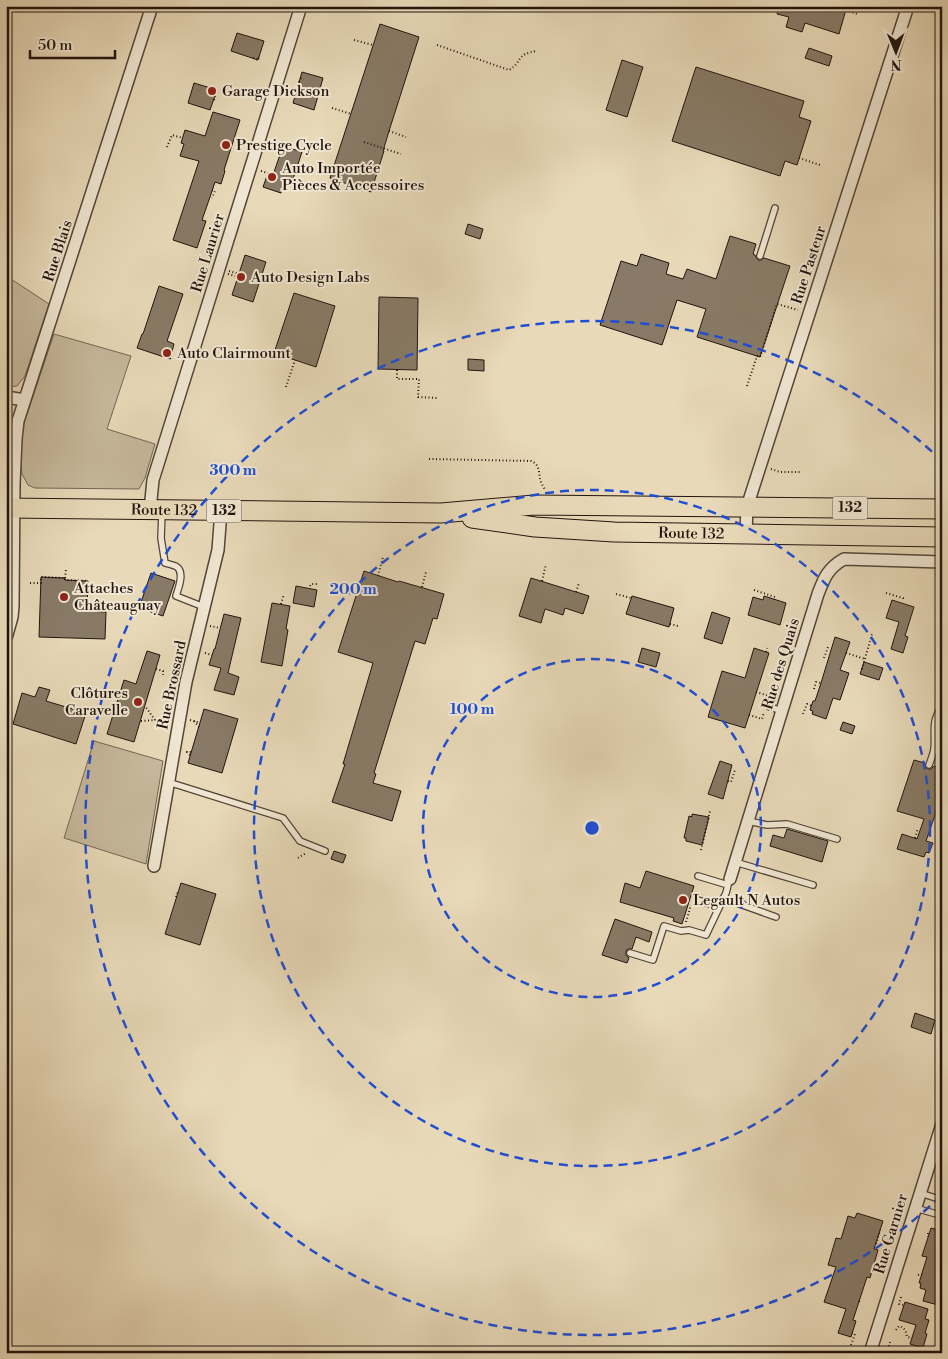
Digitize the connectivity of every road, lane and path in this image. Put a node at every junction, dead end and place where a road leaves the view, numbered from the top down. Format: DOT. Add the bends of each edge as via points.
graph roads {
  1 [pos="152,6"];
  2 [pos="301,6"];
  3 [pos="908,6"];
  4 [pos="846,10"];
  5 [pos="857,14"];
  6 [pos="354,40"];
  7 [pos="373,45"];
  8 [pos="437,45"];
  9 [pos="537,51"];
  10 [pos="259,56"];
  11 [pos="253,58"];
  12 [pos="300,78"];
  13 [pos="299,82"];
  14 [pos="216,94"];
  15 [pos="214,100"];
  16 [pos="332,108"];
  17 [pos="351,114"];
  18 [pos="389,131"];
  19 [pos="406,137"];
  20 [pos="183,138"];
  21 [pos="364,142"];
  22 [pos="168,147"];
  23 [pos="401,154"];
  24 [pos="799,158"];
  25 [pos="820,165"];
  26 [pos="212,190"];
  27 [pos="212,198"];
  28 [pos="775,208"];
  29 [pos="760,256"];
  30 [pos="802,312"];
  31 [pos="172,352"];
  32 [pos="170,359"];
  33 [pos="295,360"];
  34 [pos="397,370"];
  35 [pos="747,386"];
  36 [pos="286,387"];
  37 [pos="6,397"];
  38 [pos="436,398"];
  39 [pos="25,400"];
  40 [pos="429,459"];
  41 [pos="760,466"];
  42 [pos="800,472"];
  43 [pos="553,505"];
  44 [pos="579,506"];
  45 [pos="747,507"];
  46 [pos="10,508"];
  47 [pos="942,509"];
  48 [pos="156,510"];
  49 [pos="222,511"];
  50 [pos="441,513"];
  51 [pos="578,530"];
  52 [pos="746,534"];
  53 [pos="942,537"];
  54 [pos="383,557"];
  55 [pos="942,562"];
  56 [pos="546,564"];
  57 [pos="66,569"];
  58 [pos="426,572"];
  59 [pos="378,576"];
  60 [pos="65,578"];
  61 [pos="88,581"];
  62 [pos="30,582"];
  63 [pos="542,582"];
  64 [pos="578,583"];
  65 [pos="319,584"];
  66 [pos="310,586"];
  67 [pos="422,587"];
  68 [pos="754,590"];
  69 [pos="576,592"];
  70 [pos="886,593"];
  71 [pos="284,594"];
  72 [pos="616,594"];
  73 [pos="631,598"];
  74 [pos="774,600"];
  75 [pos="903,601"];
  76 [pos="281,604"];
  77 [pos="204,607"];
  78 [pos="670,624"];
  79 [pos="678,626"];
  80 [pos="872,634"];
  81 [pos="6,638"];
  82 [pos="767,648"];
  83 [pos="830,648"];
  84 [pos="766,652"];
  85 [pos="846,653"];
  86 [pos="824,658"];
  87 [pos="865,660"];
  88 [pos="156,669"];
  89 [pos="862,670"];
  90 [pos="162,676"];
  91 [pos="821,683"];
  92 [pos="814,689"];
  93 [pos="756,692"];
  94 [pos="769,696"];
  95 [pos="145,706"];
  96 [pos="812,706"];
  97 [pos="942,706"];
  98 [pos="770,707"];
  99 [pos="782,711"];
  100 [pos="803,714"];
  101 [pos="749,715"];
  102 [pos="762,719"];
  103 [pos="141,721"];
  104 [pos="194,721"];
  105 [pos="199,727"];
  106 [pos="191,752"];
  107 [pos="190,756"];
  108 [pos="929,765"];
  109 [pos="735,770"];
  110 [pos="728,781"];
  111 [pos="168,782"];
  112 [pos="710,811"];
  113 [pos="748,821"];
  114 [pos="918,828"];
  115 [pos="837,838"];
  116 [pos="914,838"];
  117 [pos="701,850"];
  118 [pos="325,851"];
  119 [pos="308,852"];
  120 [pos="298,858"];
  121 [pos="735,862"];
  122 [pos="154,866"];
  123 [pos="698,876"];
  124 [pos="730,879"];
  125 [pos="813,885"];
  126 [pos="178,891"];
  127 [pos="176,897"];
  128 [pos="723,898"];
  129 [pos="698,900"];
  130 [pos="719,906"];
  131 [pos="776,917"];
  132 [pos="630,953"];
  133 [pos="942,1124"];
  134 [pos="920,1193"];
  135 [pos="942,1200"];
  136 [pos="915,1208"];
  137 [pos="940,1215"];
  138 [pos="880,1230"];
  139 [pos="928,1232"];
  140 [pos="928,1237"];
  141 [pos="876,1244"];
  142 [pos="922,1274"];
  143 [pos="918,1275"];
  144 [pos="900,1297"];
  145 [pos="904,1305"];
  146 [pos="896,1330"];
  147 [pos="852,1333"];
  148 [pos="912,1338"];
  149 [pos="890,1342"];
  150 [pos="851,1345"];
  151 [pos="870,1353"];
  152 [pos="887,1353"];
  1 -- 39 [label="street, Rue Blais"];
  2 -- 48 [label="street, Rue Laurier" via="153,480"];
  3 -- 41 [label="street, Rue Pasteur"];
  4 -- 5 [label="path"];
  6 -- 7 [label="path"];
  8 -- 9 [label="path" via="509,70 526,53"];
  10 -- 11 [label="path" via="258,60"];
  12 -- 13 [label="path"];
  14 -- 15 [label="path"];
  16 -- 17 [label="path"];
  18 -- 19 [label="path"];
  20 -- 22 [label="path" via="172,135"];
  21 -- 23 [label="path"];
  24 -- 25 [label="path"];
  26 -- 27 [label="path" via="215,191"];
  28 -- 29 [label="lane"];
  30 -- 35 [label="path" via="777,304"];
  31 -- 32 [label="path"];
  33 -- 36 [label="path"];
  34 -- 38 [label="path" via="397,379 419,379 418,397"];
  37 -- 39 [label="street"];
  39 -- 46 [label="street, Rue Blais" via="18,421"];
  40 -- 43 [label="path" via="532,461 539,467 541,482"];
  41 -- 42 [label="path" via="780,472"];
  41 -- 45 [label="street, Rue Pasteur"];
  43 -- 44 [label="highway, Route 132 / 132"];
  43 -- 50 [label="highway, Route 132 / 132"];
  44 -- 45 [label="highway, Route 132 / 132"];
  44 -- 51 [label="highway"];
  45 -- 47 [label="highway, Route 132 / 132"];
  45 -- 52 [label="street, Rue Pasteur"];
  46 -- 48 [label="highway, Route 132 / 132"];
  46 -- 81 [label="street, Rue Blais" via="13,606"];
  48 -- 49 [label="highway, Route 132 / 132"];
  48 -- 77 [label="lane" via="165,563 180,571 176,596"];
  49 -- 50 [label="highway, Route 132 / 132"];
  49 -- 77 [label="street, Rue Brossard" via="218,550"];
  50 -- 51 [label="highway, Route 132 / 132" via="528,527"];
  51 -- 52 [label="highway, Route 132 / 132"];
  52 -- 53 [label="highway, Route 132 / 132"];
  54 -- 59 [label="path"];
  55 -- 99 [label="street, Rue des Quais" via="844,559 832,566 820,589"];
  56 -- 63 [label="path"];
  57 -- 60 [label="path"];
  58 -- 67 [label="path"];
  60 -- 61 [label="path"];
  60 -- 62 [label="path" via="41,578 40,583"];
  64 -- 69 [label="path"];
  65 -- 66 [label="path"];
  68 -- 74 [label="path" via="775,597"];
  70 -- 75 [label="path" via="903,598"];
  71 -- 76 [label="path"];
  72 -- 73 [label="path"];
  77 -- 111 [label="street, Rue Brossard" via="186,682"];
  78 -- 79 [label="path"];
  80 -- 87 [label="path"];
  82 -- 84 [label="path"];
  83 -- 86 [label="path"];
  85 -- 87 [label="path"];
  87 -- 89 [label="path"];
  88 -- 90 [label="path" via="163,671"];
  91 -- 92 [label="path" via="816,682"];
  93 -- 94 [label="path"];
  95 -- 103 [label="path" via="155,720"];
  96 -- 100 [label="path" via="807,704"];
  97 -- 108 [label="lane" via="935,721 934,748"];
  98 -- 99 [label="lane"];
  99 -- 113 [label="street, Rue des Quais"];
  101 -- 102 [label="path"];
  104 -- 105 [label="path"];
  106 -- 107 [label="path" via="187,752"];
  109 -- 110 [label="path" via="731,782"];
  111 -- 118 [label="lane" via="283,818 300,841"];
  111 -- 122 [label="street, Rue Brossard"];
  112 -- 117 [label="path"];
  113 -- 115 [label="lane" via="767,825 787,824"];
  113 -- 121 [label="street, Rue des Quais"];
  114 -- 116 [label="path"];
  119 -- 120 [label="path"];
  121 -- 124 [label="street, Rue des Quais"];
  121 -- 125 [label="lane"];
  123 -- 128 [label="lane" via="728,885"];
  126 -- 127 [label="path"];
  128 -- 130 [label="lane"];
  128 -- 131 [label="lane"];
  129 -- 130 [label="lane"];
  130 -- 132 [label="lane" via="706,935 664,926 653,960"];
  133 -- 134 [label="street, Rue Garnier"];
  134 -- 135 [label="lane"];
  134 -- 136 [label="street, Rue Garnier"];
  136 -- 137 [label="lane"];
  136 -- 151 [label="street, Rue Garnier"];
  138 -- 141 [label="path"];
  139 -- 140 [label="path"];
  142 -- 143 [label="path"];
  144 -- 145 [label="path" via="899,1304"];
  146 -- 148 [label="path" via="900,1326 907,1337"];
  147 -- 150 [label="path" via="855,1334"];
  149 -- 152 [label="path"];
}
